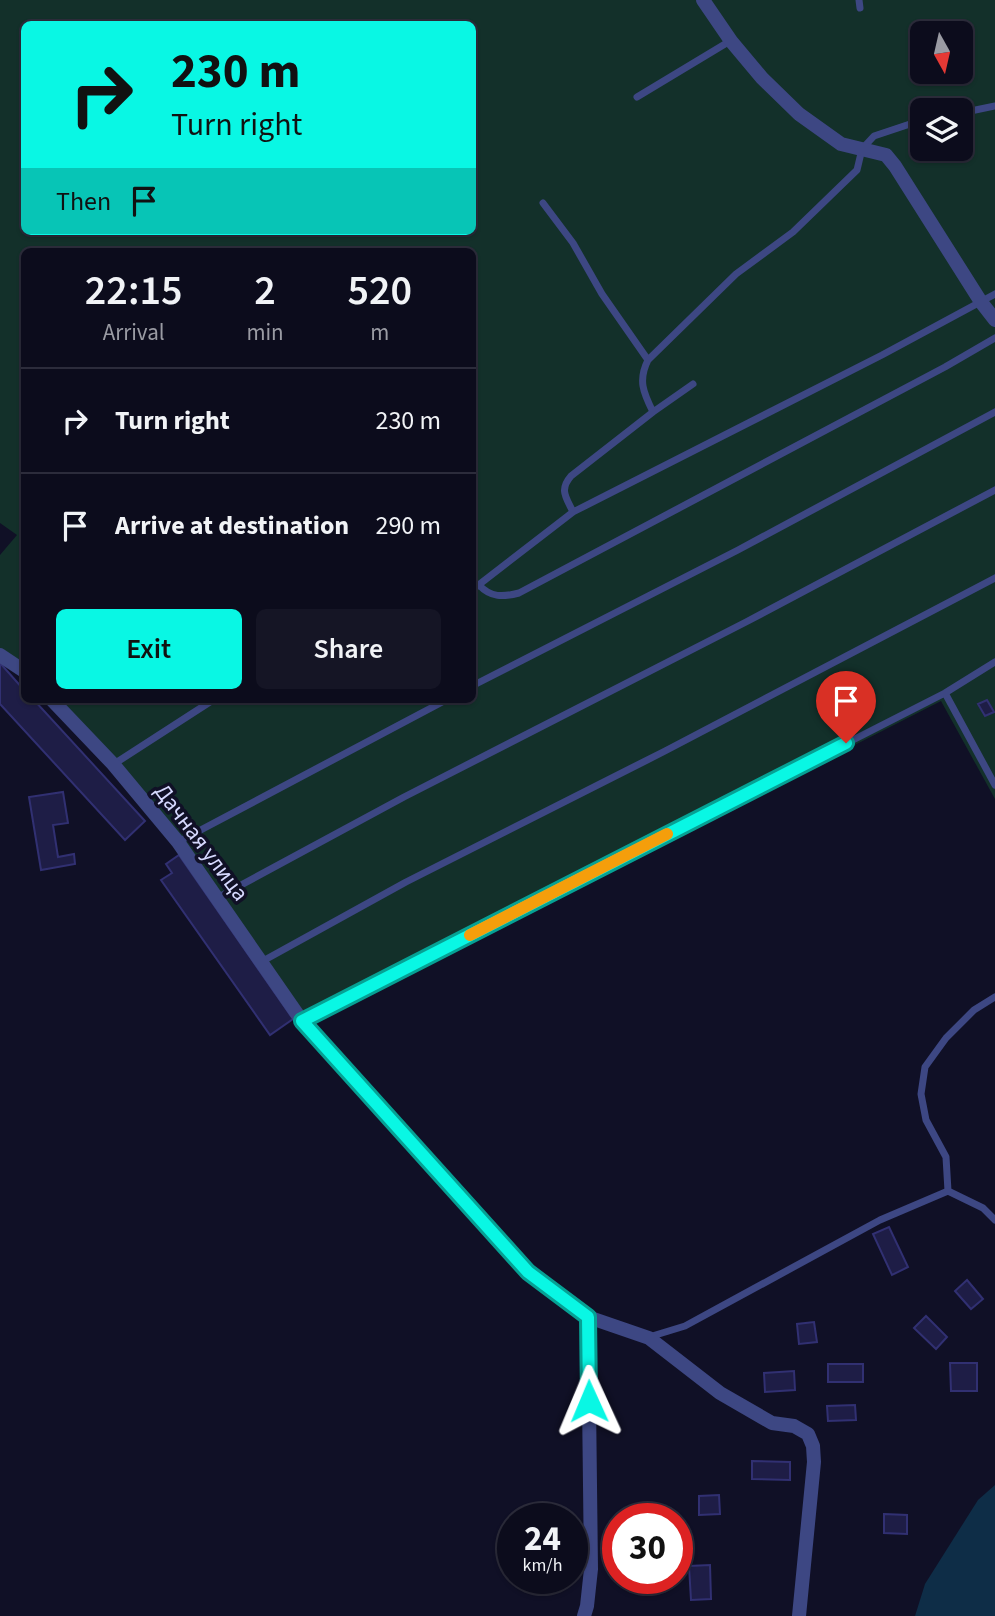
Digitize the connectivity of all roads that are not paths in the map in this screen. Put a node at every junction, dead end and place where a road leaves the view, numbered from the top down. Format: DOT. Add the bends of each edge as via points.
graph roads {
  1 [pos="703,0"];
  2 [pos="731,41"];
  3 [pos="637,97"];
  4 [pos="995,106"];
  5 [pos="973,111"];
  6 [pos="910,124"];
  7 [pos="862,149"];
  8 [pos="543,203"];
  9 [pos="995,294"];
  10 [pos="982,302"];
  11 [pos="995,320"];
  12 [pos="995,338"];
  13 [pos="649,360"];
  14 [pos="693,384"];
  15 [pos="653,411"];
  16 [pos="995,412"];
  17 [pos="995,490"];
  18 [pos="573,512"];
  19 [pos="995,578"];
  20 [pos="476,587"];
  21 [pos="0,655"];
  22 [pos="995,662"];
  23 [pos="21,669"];
  24 [pos="476,685"];
  25 [pos="945,693"];
  26 [pos="55,703"];
  27 [pos="208,703"];
  28 [pos="440,703"];
  29 [pos="113,764"];
  30 [pos="995,785"];
  31 [pos="178,842"];
  32 [pos="217,898"];
  33 [pos="261,962"];
  34 [pos="995,997"];
  35 [pos="302,1021"];
  36 [pos="948,1191"];
  37 [pos="995,1220"];
  38 [pos="588,1317"];
  39 [pos="649,1338"];
  40 [pos="583,1616"];
  41 [pos="799,1616"];
  1 -- 2 [label="street"];
  2 -- 3 [label="lane"];
  2 -- 7 [label="street" via="799,114 841,144"];
  4 -- 5 [label="lane"];
  6 -- 7 [label="lane" via="874,136"];
  7 -- 10 [label="street" via="886,155 895,166"];
  7 -- 13 [label="lane" via="858,170 793,232 736,274"];
  8 -- 13 [label="lane"];
  9 -- 10 [label="lane"];
  10 -- 11 [label="street"];
  10 -- 18 [label="lane"];
  12 -- 20 [label="lane" via="519,593 494,595"];
  13 -- 15 [label="lane" via="642,380"];
  14 -- 15 [label="lane"];
  15 -- 18 [label="lane" via="568,480 564,489"];
  16 -- 24 [label="lane"];
  17 -- 32 [label="lane"];
  18 -- 20 [label="lane"];
  19 -- 33 [label="lane" via="406,881"];
  21 -- 23 [label="street"];
  22 -- 25 [label="lane"];
  25 -- 30 [label="lane"];
  25 -- 35 [label="lane"];
  26 -- 29 [label="street, Дачная улица"];
  27 -- 29 [label="lane"];
  28 -- 31 [label="lane"];
  29 -- 31 [label="street, Дачная улица"];
  31 -- 32 [label="street, Дачная улица"];
  32 -- 33 [label="street, Дачная улица"];
  33 -- 35 [label="street, Дачная улица"];
  34 -- 36 [label="lane" via="974,1010 946,1038 925,1067 920,1094 926,1120 946,1157"];
  35 -- 38 [label="street, Дачная улица" via="528,1272"];
  36 -- 37 [label="lane" via="983,1208"];
  36 -- 39 [label="lane" via="880,1220 685,1326"];
  38 -- 39 [label="street, Дачная улица"];
  38 -- 40 [label="street" via="591,1569"];
  39 -- 41 [label="street, Дачная улица" via="720,1393 772,1423 794,1426 808,1434 814,1462"];
}
